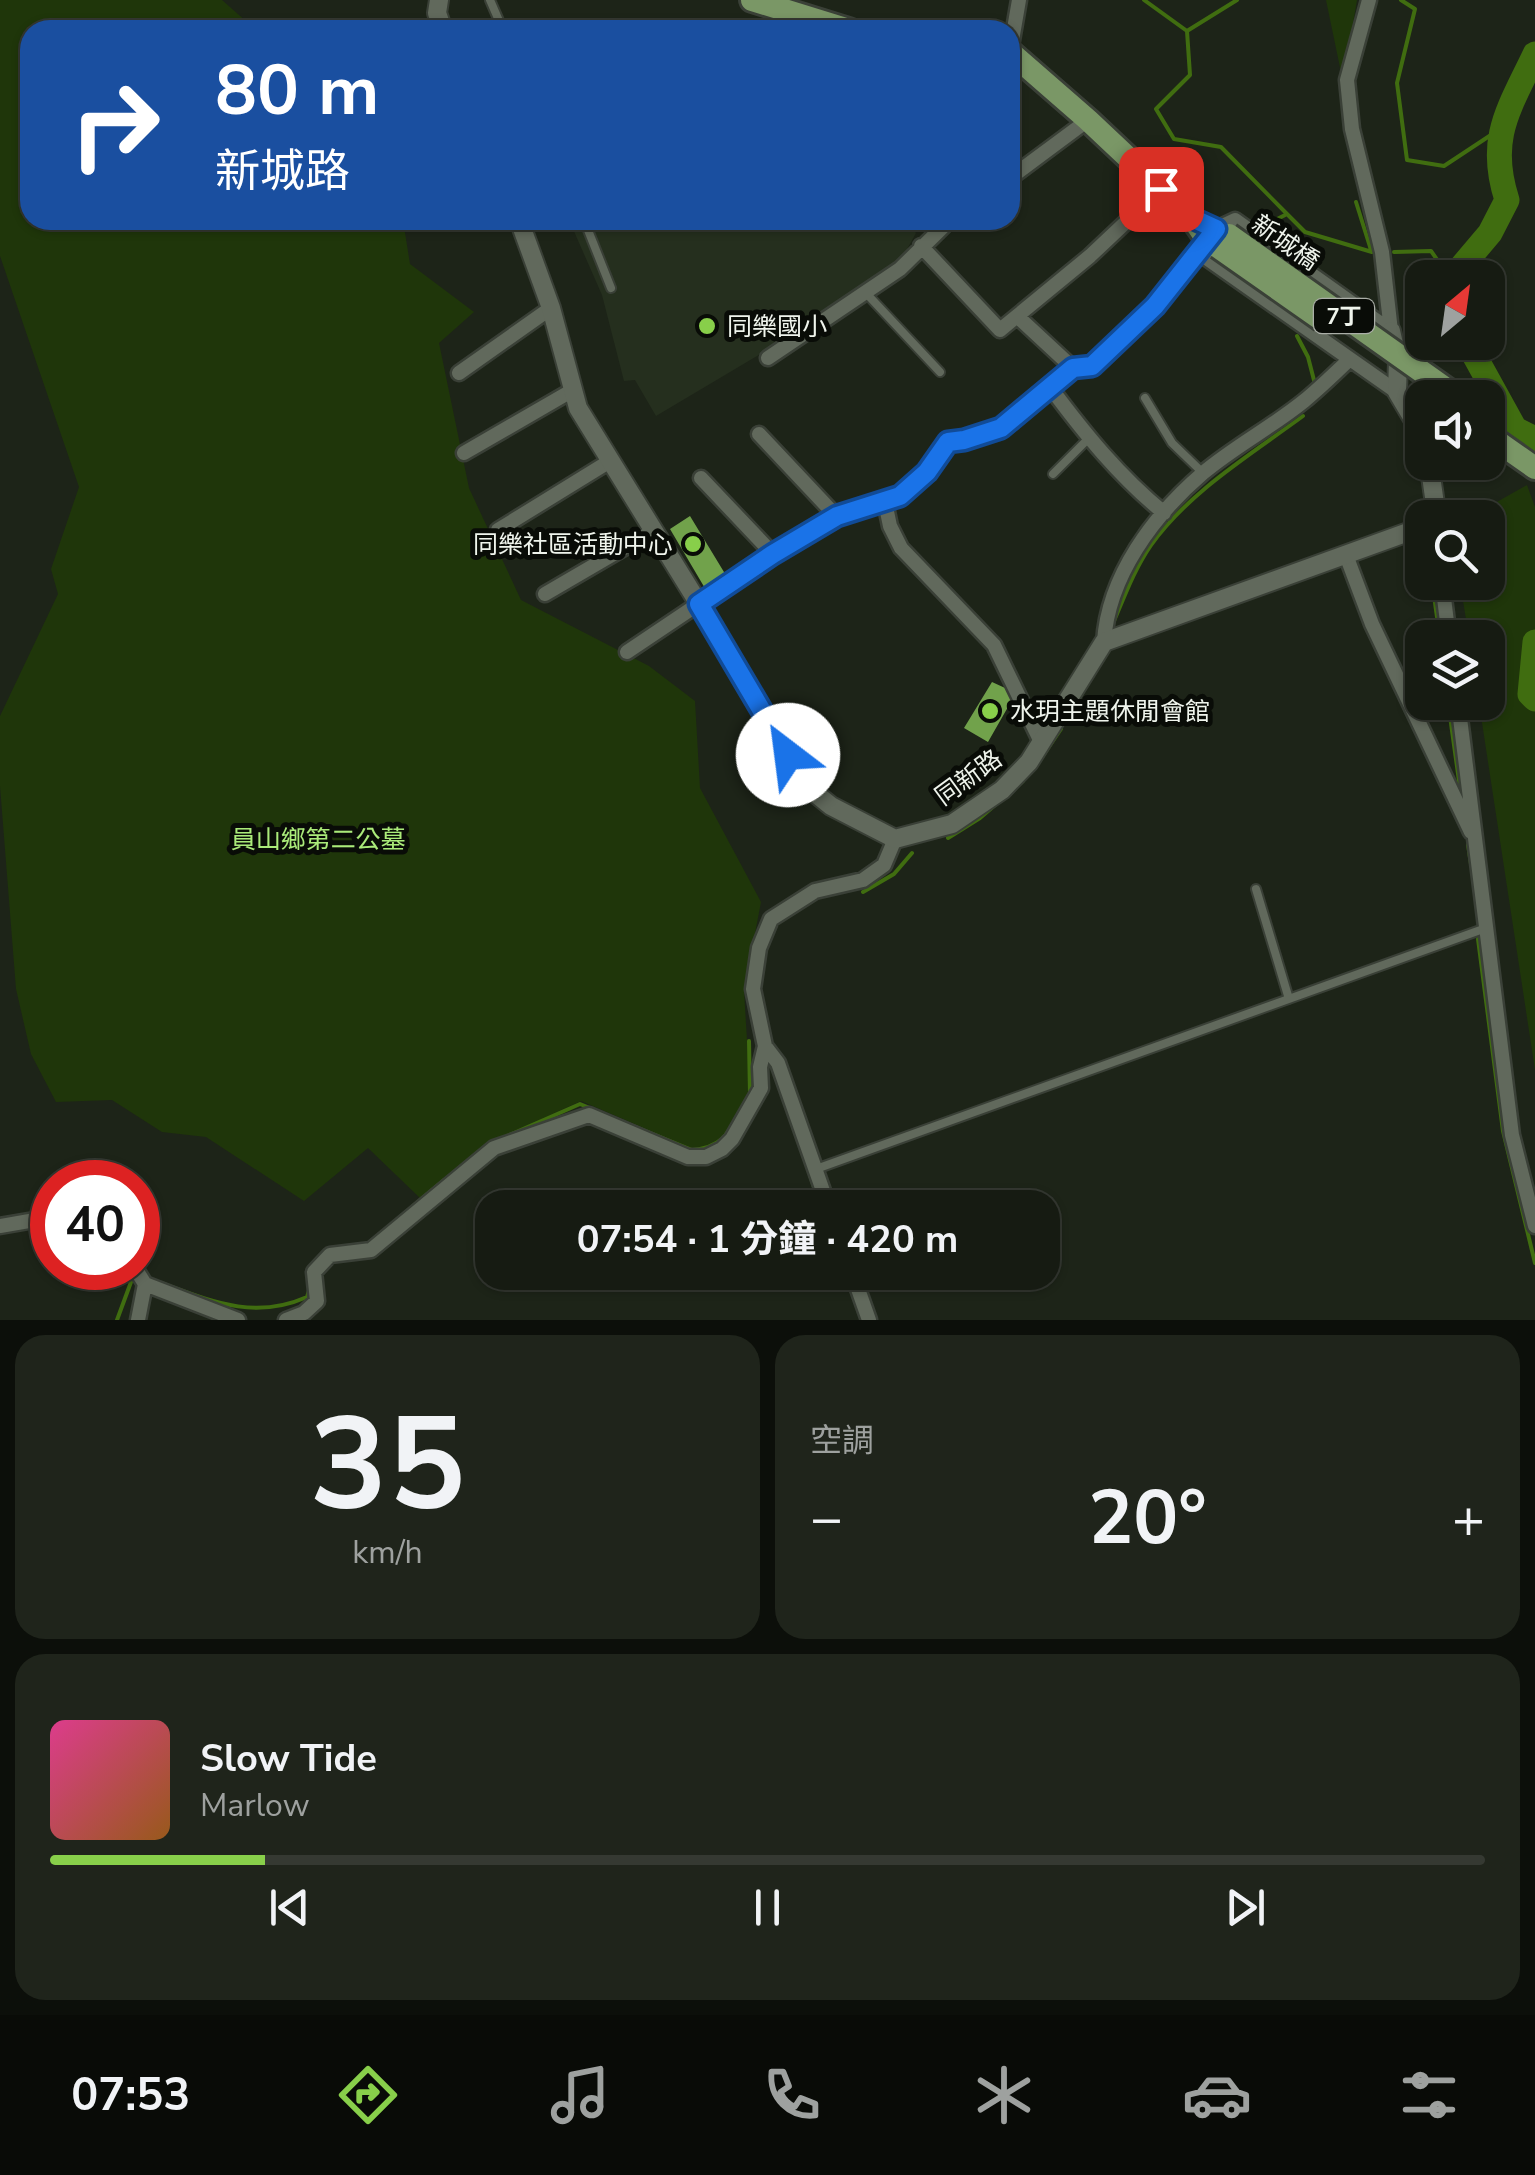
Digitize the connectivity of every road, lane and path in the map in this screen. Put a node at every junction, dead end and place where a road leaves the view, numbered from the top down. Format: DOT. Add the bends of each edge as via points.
graph roads {
  1 [pos="752,0"];
  2 [pos="1369,0"];
  3 [pos="817,20"];
  4 [pos="1020,61"];
  5 [pos="1088,120"];
  6 [pos="1020,171"];
  7 [pos="1161,189"];
  8 [pos="523,230"];
  9 [pos="588,230"];
  10 [pos="939,230"];
  11 [pos="1218,238"];
  12 [pos="921,246"];
  13 [pos="611,288"];
  14 [pos="865,292"];
  15 [pos="551,308"];
  16 [pos="1018,317"];
  17 [pos="1391,331"];
  18 [pos="768,358"];
  19 [pos="1350,359"];
  20 [pos="1073,368"];
  21 [pos="459,372"];
  22 [pos="940,372"];
  23 [pos="1410,380"];
  24 [pos="1432,380"];
  25 [pos="1050,388"];
  26 [pos="573,390"];
  27 [pos="1396,392"];
  28 [pos="1145,398"];
  29 [pos="1405,406"];
  30 [pos="1505,429"];
  31 [pos="759,434"];
  32 [pos="1088,438"];
  33 [pos="1505,447"];
  34 [pos="1535,449"];
  35 [pos="464,453"];
  36 [pos="610,462"];
  37 [pos="1535,468"];
  38 [pos="1203,473"];
  39 [pos="1054,474"];
  40 [pos="701,478"];
  41 [pos="885,502"];
  42 [pos="1164,513"];
  43 [pos="837,516"];
  44 [pos="498,530"];
  45 [pos="652,530"];
  46 [pos="1405,533"];
  47 [pos="773,554"];
  48 [pos="1346,554"];
  49 [pos="546,594"];
  50 [pos="699,604"];
  51 [pos="1104,642"];
  52 [pos="627,652"];
  53 [pos="1460,720"];
  54 [pos="1041,742"];
  55 [pos="896,839"];
  56 [pos="1478,847"];
  57 [pos="1256,889"];
  58 [pos="1486,928"];
  59 [pos="1289,1000"];
  60 [pos="765,1046"];
  61 [pos="816,1169"];
  62 [pos="823,1190"];
  63 [pos="30,1221"];
  64 [pos="0,1226"];
  65 [pos="1535,1226"];
  66 [pos="144,1290"];
  67 [pos="160,1290"];
  68 [pos="858,1290"];
  69 [pos="138,1320"];
  70 [pos="238,1320"];
  71 [pos="286,1320"];
  72 [pos="869,1320"];
  1 -- 3 [label="main road"];
  2 -- 17 [label="street" via="1347,80"];
  4 -- 5 [label="main road, 7丁"];
  5 -- 6 [label="street"];
  5 -- 7 [label="main road, 7丁"];
  7 -- 11 [label="main road, 7丁"];
  7 -- 16 [label="street"];
  8 -- 15 [label="street"];
  9 -- 13 [label="lane"];
  10 -- 12 [label="street"];
  11 -- 17 [label="street" via="1235,220"];
  11 -- 19 [label="street" via="1204,257"];
  11 -- 20 [label="street" via="1092,366"];
  11 -- 23 [label="main road, 新城橋 / 7丁, bridge"];
  11 -- 24 [label="main road, 新城橋 / 7丁, bridge"];
  12 -- 14 [label="street"];
  12 -- 16 [label="street" via="1000,330"];
  14 -- 18 [label="street"];
  14 -- 22 [label="lane"];
  15 -- 21 [label="street"];
  15 -- 26 [label="street"];
  16 -- 20 [label="street"];
  17 -- 27 [label="street"];
  19 -- 27 [label="street"];
  19 -- 38 [label="street"];
  20 -- 25 [label="street"];
  25 -- 32 [label="street"];
  25 -- 41 [label="street" via="1001,428 948,442 927,472"];
  26 -- 35 [label="street"];
  26 -- 36 [label="street"];
  27 -- 29 [label="street"];
  28 -- 38 [label="lane" via="1172,444"];
  30 -- 34 [label="main road"];
  31 -- 43 [label="street"];
  32 -- 39 [label="lane"];
  32 -- 42 [label="street"];
  33 -- 37 [label="main road"];
  36 -- 44 [label="street"];
  36 -- 45 [label="street"];
  38 -- 42 [label="street"];
  40 -- 47 [label="street"];
  41 -- 43 [label="street"];
  41 -- 54 [label="street" via="901,548 994,645"];
  42 -- 51 [label="street" via="1131,554 1106,614"];
  43 -- 47 [label="street"];
  45 -- 49 [label="street"];
  45 -- 50 [label="street"];
  46 -- 48 [label="street"];
  47 -- 50 [label="street"];
  48 -- 51 [label="street"];
  48 -- 56 [label="street" via="1372,624"];
  50 -- 52 [label="street"];
  50 -- 55 [label="street" via="805,786"];
  51 -- 54 [label="street, 同新路"];
  53 -- 56 [label="street"];
  54 -- 55 [label="street, 同新路" via="1002,790 952,824"];
  55 -- 60 [label="street" via="884,865 863,880 816,890 772,920 759,948 753,989"];
  56 -- 58 [label="street"];
  57 -- 59 [label="lane"];
  58 -- 59 [label="lane"];
  58 -- 65 [label="street" via="1512,1135"];
  59 -- 61 [label="lane"];
  60 -- 61 [label="street" via="778,1063"];
  60 -- 71 [label="street" via="762,1088 722,1150 688,1157 590,1115 494,1148 371,1250 330,1254 314,1272 317,1301"];
  61 -- 62 [label="street"];
  63 -- 64 [label="street"];
  66 -- 69 [label="street"];
  67 -- 70 [label="street"];
  68 -- 72 [label="street"];
}
